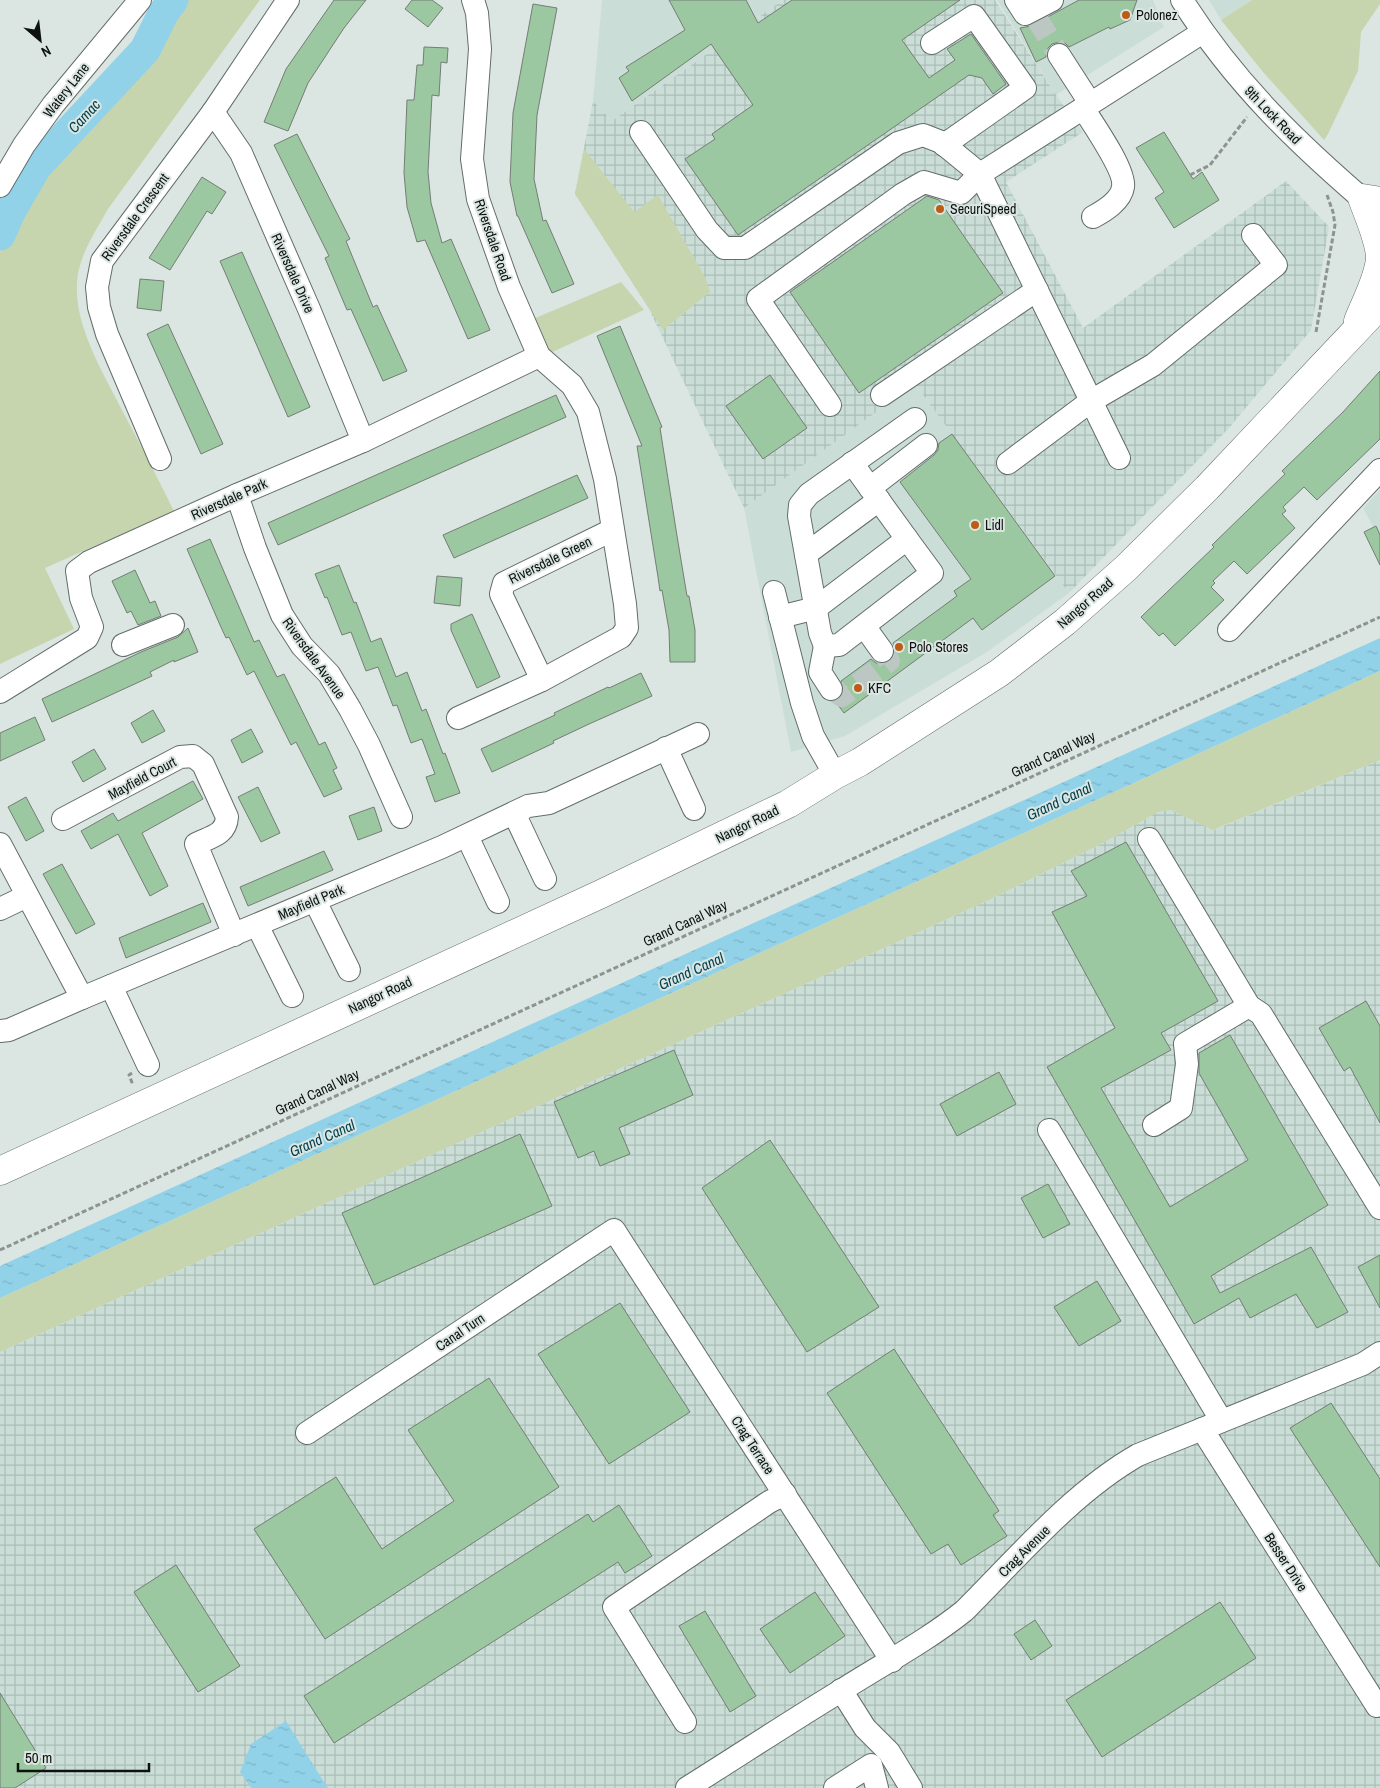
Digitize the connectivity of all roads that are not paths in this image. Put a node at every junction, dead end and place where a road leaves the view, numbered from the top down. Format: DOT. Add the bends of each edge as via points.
graph roads {
  1 [pos="140,0"];
  2 [pos="288,0"];
  3 [pos="473,0"];
  4 [pos="1052,0"];
  5 [pos="1182,0"];
  6 [pos="1028,9"];
  7 [pos="1203,32"];
  8 [pos="932,43"];
  9 [pos="1059,55"];
  10 [pos="1087,106"];
  11 [pos="213,112"];
  12 [pos="641,132"];
  13 [pos="944,145"];
  14 [pos="980,174"];
  15 [pos="0,186"];
  16 [pos="1374,205"];
  17 [pos="1093,217"];
  18 [pos="1253,234"];
  19 [pos="1037,290"];
  20 [pos="1380,305"];
  21 [pos="1380,319"];
  22 [pos="1352,334"];
  23 [pos="539,356"];
  24 [pos="882,395"];
  25 [pos="1091,402"];
  26 [pos="830,405"];
  27 [pos="915,419"];
  28 [pos="363,441"];
  29 [pos="926,445"];
  30 [pos="1119,458"];
  31 [pos="160,459"];
  32 [pos="852,463"];
  33 [pos="1008,463"];
  34 [pos="1380,470"];
  35 [pos="874,494"];
  36 [pos="238,495"];
  37 [pos="612,530"];
  38 [pos="907,539"];
  39 [pos="806,554"];
  40 [pos="774,592"];
  41 [pos="816,608"];
  42 [pos="780,617"];
  43 [pos="173,625"];
  44 [pos="864,626"];
  45 [pos="1230,630"];
  46 [pos="89,633"];
  47 [pos="826,646"];
  48 [pos="882,651"];
  49 [pos="542,680"];
  50 [pos="831,689"];
  51 [pos="0,692"];
  52 [pos="458,718"];
  53 [pos="698,734"];
  54 [pos="666,748"];
  55 [pos="835,775"];
  56 [pos="694,809"];
  57 [pos="514,813"];
  58 [pos="401,817"];
  59 [pos="63,819"];
  60 [pos="467,836"];
  61 [pos="1150,839"];
  62 [pos="0,844"];
  63 [pos="545,879"];
  64 [pos="27,896"];
  65 [pos="315,900"];
  66 [pos="498,902"];
  67 [pos="0,909"];
  68 [pos="257,925"];
  69 [pos="234,935"];
  70 [pos="349,970"];
  71 [pos="111,986"];
  72 [pos="292,996"];
  73 [pos="82,998"];
  74 [pos="1248,1006"];
  75 [pos="0,1032"];
  76 [pos="148,1065"];
  77 [pos="1154,1125"];
  78 [pos="1049,1130"];
  79 [pos="0,1171"];
  80 [pos="1380,1208"];
  81 [pos="614,1230"];
  82 [pos="1380,1353"];
  83 [pos="1211,1425"];
  84 [pos="307,1433"];
  85 [pos="784,1494"];
  86 [pos="892,1660"];
  87 [pos="841,1690"];
  88 [pos="1376,1697"];
  89 [pos="685,1722"];
  90 [pos="865,1728"];
  91 [pos="887,1755"];
  92 [pos="687,1788"];
  93 [pos="835,1788"];
  94 [pos="877,1788"];
  95 [pos="886,1788"];
  96 [pos="916,1788"];
  1 -- 15 [label="street, Watery Lane" via="53,105"];
  2 -- 11 [label="street, Riversdale Crescent"];
  3 -- 23 [label="street, Riversdale Road" via="478,13 480,49 472,159 478,199 509,287"];
  4 -- 6 [label="street"];
  5 -- 7 [label="street, 9th Lock Road"];
  7 -- 10 [label="street"];
  7 -- 16 [label="street, 9th Lock Road" via="1273,117 1307,150"];
  8 -- 13 [label="street" via="974,16 1025,88"];
  9 -- 10 [label="street"];
  10 -- 14 [label="street"];
  10 -- 17 [label="street" via="1121,172 1123,188 1111,206"];
  11 -- 28 [label="street, Riversdale Drive" via="241,154"];
  11 -- 31 [label="street, Riversdale Crescent" via="102,260 97,287 106,334"];
  12 -- 13 [label="street" via="707,230 724,248 745,248 898,143 923,135"];
  13 -- 14 [label="street"];
  14 -- 19 [label="street"];
  14 -- 26 [label="street" via="961,193 924,182 758,299"];
  16 -- 22 [label="main road" via="1380,258 1374,283"];
  18 -- 25 [label="street" via="1276,265 1154,365"];
  19 -- 24 [label="street"];
  19 -- 25 [label="street"];
  20 -- 22 [label="main road, Nangor Road"];
  21 -- 22 [label="main road"];
  22 -- 55 [label="main road, Nangor Road" via="1207,488 1126,568 1064,622 999,673"];
  23 -- 28 [label="street, Riversdale Park"];
  23 -- 37 [label="street, Riversdale Green" via="572,386 588,412 605,479"];
  25 -- 30 [label="street"];
  25 -- 33 [label="street"];
  27 -- 32 [label="street"];
  28 -- 36 [label="street, Riversdale Park"];
  29 -- 35 [label="street"];
  32 -- 35 [label="street"];
  32 -- 39 [label="street" via="809,494 800,505"];
  34 -- 45 [label="street"];
  35 -- 38 [label="street"];
  35 -- 39 [label="street"];
  36 -- 46 [label="street, Riversdale Park" via="89,562 77,571 80,598 92,627"];
  36 -- 58 [label="street, Riversdale Avenue" via="282,615 302,646 329,674 350,709"];
  37 -- 49 [label="street, Riversdale Green" via="627,628 621,637"];
  37 -- 49 [label="street, Riversdale Green" via="504,583 501,594"];
  38 -- 41 [label="street"];
  38 -- 44 [label="street" via="932,573"];
  39 -- 41 [label="street"];
  40 -- 42 [label="street"];
  41 -- 42 [label="street"];
  41 -- 47 [label="street"];
  42 -- 55 [label="street" via="813,736"];
  43 -- 46 [label="street" via="126,651"];
  44 -- 47 [label="street" via="839,645"];
  44 -- 48 [label="street"];
  46 -- 51 [label="street" via="87,638 66,652"];
  47 -- 50 [label="street" via="820,672"];
  49 -- 52 [label="street, Riversdale Green"];
  53 -- 54 [label="street, Mayfield Park"];
  54 -- 56 [label="street"];
  54 -- 57 [label="street, Mayfield Park" via="549,803 528,806"];
  55 -- 79 [label="main road, Nangor Road" via="788,804 602,894"];
  57 -- 60 [label="street, Mayfield Park"];
  57 -- 63 [label="street"];
  59 -- 69 [label="street, Mayfield Court" via="180,757 193,756 203,764 226,816 223,831 196,844"];
  60 -- 65 [label="street, Mayfield Park"];
  60 -- 66 [label="street"];
  61 -- 74 [label="street"];
  62 -- 64 [label="street"];
  64 -- 67 [label="street"];
  64 -- 73 [label="street"];
  65 -- 68 [label="street, Mayfield Park"];
  65 -- 70 [label="street"];
  68 -- 69 [label="street, Mayfield Park"];
  68 -- 72 [label="street"];
  69 -- 71 [label="street, Mayfield Park"];
  71 -- 73 [label="street, Mayfield Park"];
  71 -- 76 [label="street"];
  73 -- 75 [label="street, Mayfield Park"];
  74 -- 77 [label="street" via="1185,1044 1188,1064 1181,1108"];
  74 -- 80 [label="street" via="1261,1014"];
  78 -- 83 [label="street, Besser Drive"];
  81 -- 84 [label="street, Canal Turn"];
  81 -- 85 [label="street, Crag Terrace"];
  82 -- 83 [label="street, Crag Avenue" via="1363,1364"];
  83 -- 86 [label="street, Crag Avenue" via="1117,1467 1080,1496 964,1610"];
  83 -- 88 [label="street, Besser Drive"];
  85 -- 86 [label="street, Crag Terrace"];
  85 -- 89 [label="street" via="614,1607"];
  86 -- 87 [label="street, Crag Avenue"];
  87 -- 90 [label="street"];
  87 -- 92 [label="street, Crag Avenue"];
  90 -- 91 [label="street"];
  90 -- 91 [label="street"];
  91 -- 93 [label="street"];
  91 -- 94 [label="street"];
  91 -- 95 [label="street"];
  91 -- 96 [label="street"];
}
